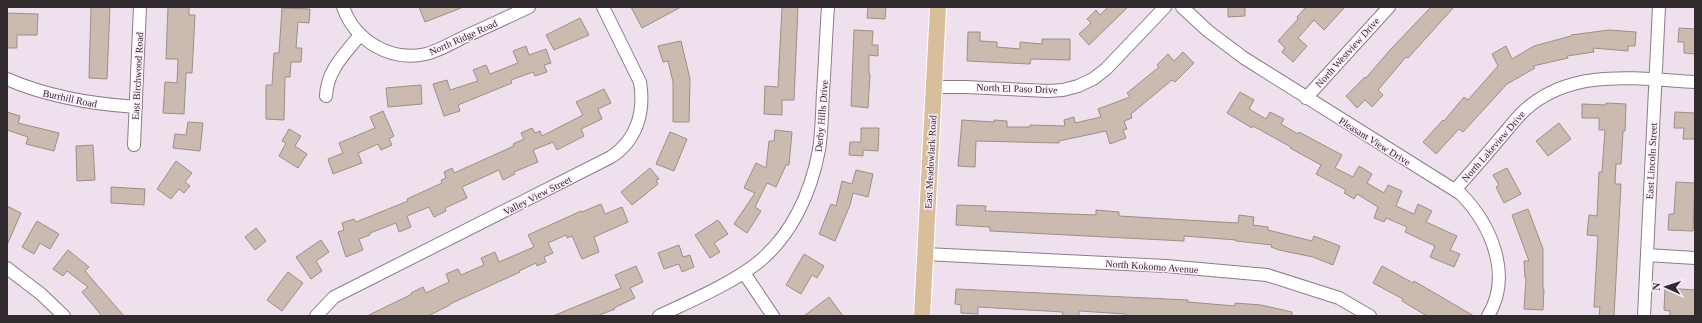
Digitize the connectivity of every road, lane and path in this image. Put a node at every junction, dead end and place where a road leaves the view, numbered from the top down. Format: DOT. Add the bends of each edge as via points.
graph roads {
  1 [pos="140,7"];
  2 [pos="343,7"];
  3 [pos="529,7"];
  4 [pos="603,7"];
  5 [pos="828,7"];
  6 [pos="938,7"];
  7 [pos="1165,7"];
  8 [pos="1182,7"];
  9 [pos="1389,7"];
  10 [pos="1659,7"];
  11 [pos="360,35"];
  12 [pos="7,79"];
  13 [pos="1655,80"];
  14 [pos="1695,82"];
  15 [pos="934,87"];
  16 [pos="326,96"];
  17 [pos="1306,98"];
  18 [pos="136,107"];
  19 [pos="134,145"];
  20 [pos="1455,190"];
  21 [pos="925,254"];
  22 [pos="1647,255"];
  23 [pos="1695,258"];
  24 [pos="7,268"];
  25 [pos="744,273"];
  26 [pos="64,316"];
  27 [pos="316,316"];
  28 [pos="659,316"];
  29 [pos="773,316"];
  30 [pos="922,316"];
  31 [pos="1370,316"];
  32 [pos="1488,316"];
  33 [pos="1644,316"];
  1 -- 18 [label="street, East Birchwood Road"];
  2 -- 11 [label="street, North Ridge Road"];
  3 -- 11 [label="street, North Ridge Road" via="434,52 418,56 387,52"];
  4 -- 27 [label="street, Valley View Street" via="640,82 642,94 639,118 628,143 611,157 334,297"];
  5 -- 25 [label="street, Derby Hills Drive" via="821,132 813,175 788,230 773,248"];
  6 -- 15 [label="main road, East Meadowlark Road"];
  7 -- 15 [label="street, North El Paso Drive" via="1106,69 1078,86 1048,91"];
  8 -- 17 [label="street, Pleasant View Drive" via="1233,51"];
  9 -- 17 [label="street, North Westview Drive"];
  10 -- 13 [label="street, East Lincoln Street"];
  11 -- 16 [label="street" via="333,69 328,80"];
  12 -- 18 [label="street, Burrhill Road" via="73,100 108,106"];
  13 -- 14 [label="street, North Lakeview Drive"];
  13 -- 20 [label="street, North Lakeview Drive" via="1596,79 1568,85 1540,99 1521,114"];
  13 -- 22 [label="street, East Lincoln Street"];
  15 -- 21 [label="main road, East Meadowlark Road"];
  17 -- 20 [label="street, Pleasant View Drive"];
  18 -- 19 [label="street, East Birchwood Road"];
  20 -- 32 [label="street, Pleasant View Drive" via="1472,206 1484,225 1495,252 1498,284 1495,301"];
  21 -- 30 [label="main road, East Meadowlark Road"];
  21 -- 31 [label="street, North Kokomo Avenue" via="1172,267 1267,275 1339,298"];
  22 -- 23 [label="street"];
  22 -- 33 [label="street, East Lincoln Street"];
  24 -- 26 [label="street" via="56,306"];
  25 -- 28 [label="street, Derby Hills Drive"];
  25 -- 29 [label="street"];
}
